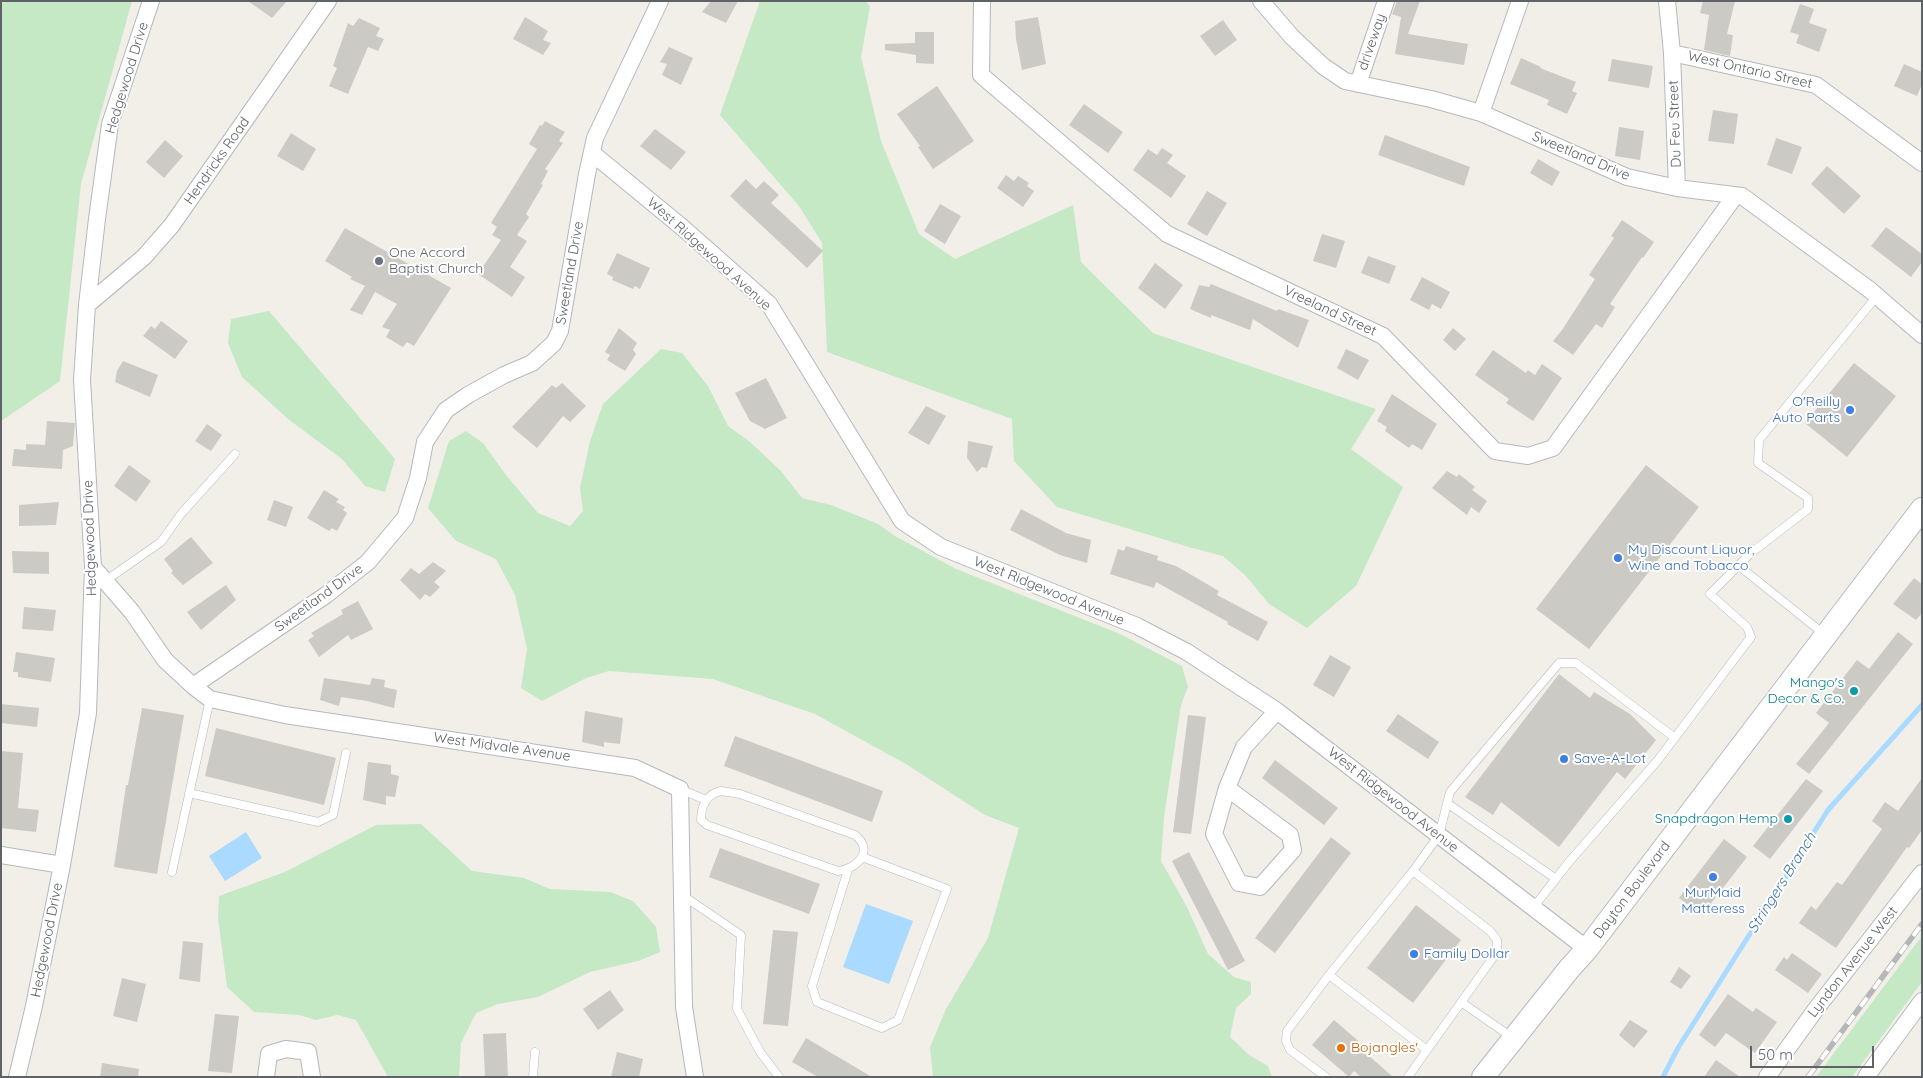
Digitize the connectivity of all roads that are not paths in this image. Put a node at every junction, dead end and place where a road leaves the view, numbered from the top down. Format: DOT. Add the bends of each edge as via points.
graph roads {
  1 [pos="151,1"];
  2 [pos="328,1"];
  3 [pos="660,1"];
  4 [pos="982,1"];
  5 [pos="1261,1"];
  6 [pos="1386,1"];
  7 [pos="1520,1"];
  8 [pos="1667,1"];
  9 [pos="1672,53"];
  10 [pos="1358,84"];
  11 [pos="1481,114"];
  12 [pos="592,153"];
  13 [pos="1922,163"];
  14 [pos="1677,188"];
  15 [pos="1735,196"];
  16 [pos="1877,296"];
  17 [pos="87,304"];
  18 [pos="1922,335"];
  19 [pos="235,454"];
  20 [pos="1922,508"];
  21 [pos="1739,566"];
  22 [pos="93,567"];
  23 [pos="105,581"];
  24 [pos="1826,635"];
  25 [pos="193,686"];
  26 [pos="210,699"];
  27 [pos="1277,711"];
  28 [pos="1675,738"];
  29 [pos="346,752"];
  30 [pos="1227,788"];
  31 [pos="680,789"];
  32 [pos="189,793"];
  33 [pos="706,800"];
  34 [pos="1447,804"];
  35 [pos="1439,836"];
  36 [pos="1,855"];
  37 [pos="862,857"];
  38 [pos="62,865"];
  39 [pos="848,870"];
  40 [pos="1413,871"];
  41 [pos="172,872"];
  42 [pos="1922,872"];
  43 [pos="1556,879"];
  44 [pos="682,895"];
  45 [pos="1533,908"];
  46 [pos="1587,949"];
  47 [pos="1329,975"];
  48 [pos="1922,1001"];
  49 [pos="1461,1002"];
  50 [pos="1514,1038"];
  51 [pos="1427,1050"];
  52 [pos="535,1052"];
  53 [pos="17,1077"];
  54 [pos="266,1077"];
  55 [pos="312,1077"];
  56 [pos="533,1077"];
  57 [pos="695,1077"];
  58 [pos="779,1077"];
  59 [pos="1326,1077"];
  60 [pos="1408,1077"];
  61 [pos="1483,1077"];
  62 [pos="1767,1077"];
  63 [pos="1866,1077"];
  1 -- 17 [label="street, Hedgewood Drive" via="110,124"];
  2 -- 17 [label="street, Hendricks Road" via="172,225 144,257"];
  3 -- 12 [label="street, Sweetland Drive"];
  4 -- 15 [label="street, Vreeland Street" via="980,76 1167,234 1383,336 1495,451 1528,456 1554,448"];
  5 -- 10 [label="street, Sweetland Drive" via="1323,66 1344,81"];
  6 -- 10 [label="street, driveway"];
  7 -- 11 [label="street"];
  8 -- 9 [label="street, Du Feu Street"];
  9 -- 13 [label="street, West Ontario Street" via="1816,85"];
  9 -- 14 [label="street, Du Feu Street"];
  10 -- 11 [label="street, Sweetland Drive" via="1431,99"];
  11 -- 14 [label="street, Sweetland Drive" via="1627,177"];
  12 -- 25 [label="street, Sweetland Drive" via="560,331 554,343 532,363 468,394 446,410 425,442 405,518 368,562 326,596"];
  12 -- 27 [label="street, West Ridgewood Avenue" via="769,304 902,521 941,547 1137,626 1187,652"];
  14 -- 15 [label="street, Sweetland Drive"];
  15 -- 16 [label="street, Sweetland Drive" via="1742,196"];
  16 -- 18 [label="street, Sweetland Drive"];
  16 -- 21 [label="lane" via="1759,440 1758,463 1808,498 1808,509"];
  17 -- 22 [label="street, Hedgewood Drive" via="82,380"];
  19 -- 23 [label="lane" via="181,514 161,542"];
  20 -- 24 [label="main road, Dayton Boulevard"];
  21 -- 24 [label="lane"];
  21 -- 28 [label="lane" via="1710,594 1747,627 1751,637"];
  22 -- 23 [label="street, West Midvale Avenue"];
  22 -- 38 [label="street, Hedgewood Drive" via="88,713"];
  23 -- 25 [label="street, West Midvale Avenue" via="132,612 165,660"];
  24 -- 46 [label="main road, Dayton Boulevard"];
  25 -- 26 [label="street, West Midvale Avenue"];
  26 -- 31 [label="street, West Midvale Avenue" via="285,715 635,768"];
  26 -- 32 [label="lane"];
  27 -- 30 [label="street" via="1244,747"];
  27 -- 35 [label="street, West Ridgewood Avenue"];
  28 -- 34 [label="lane" via="1576,663 1559,663 1450,792"];
  28 -- 43 [label="lane"];
  29 -- 32 [label="lane" via="333,815 318,822"];
  30 -- 30 [label="street" via="1214,834 1240,883 1260,888 1293,850 1290,835"];
  31 -- 33 [label="lane"];
  31 -- 44 [label="street"];
  32 -- 41 [label="lane"];
  33 -- 37 [label="lane" via="715,792 730,791 828,826 861,840"];
  33 -- 39 [label="lane" via="701,820 707,825 838,871"];
  34 -- 35 [label="lane"];
  34 -- 43 [label="lane"];
  35 -- 40 [label="lane"];
  35 -- 45 [label="street, West Ridgewood Avenue"];
  36 -- 38 [label="street"];
  37 -- 39 [label="lane"];
  37 -- 39 [label="lane" via="947,889 898,1020 882,1028 817,1002 812,986"];
  38 -- 53 [label="street, Hedgewood Drive"];
  40 -- 47 [label="lane"];
  40 -- 49 [label="lane" via="1498,940 1498,952"];
  42 -- 62 [label="street, Lyndon Avenue West"];
  43 -- 45 [label="lane"];
  44 -- 57 [label="street" via="684,1007"];
  44 -- 58 [label="lane" via="741,934 737,1009 760,1052"];
  45 -- 46 [label="street, West Ridgewood Avenue"];
  46 -- 50 [label="main road, Dayton Boulevard"];
  47 -- 51 [label="lane"];
  47 -- 59 [label="lane" via="1287,1031 1286,1041 1290,1050"];
  48 -- 63 [label="street"];
  49 -- 50 [label="lane"];
  49 -- 51 [label="lane"];
  50 -- 61 [label="main road, Dayton Boulevard"];
  51 -- 60 [label="lane"];
  52 -- 56 [label="lane"];
  54 -- 55 [label="street" via="269,1054 286,1049 308,1052"];
}
